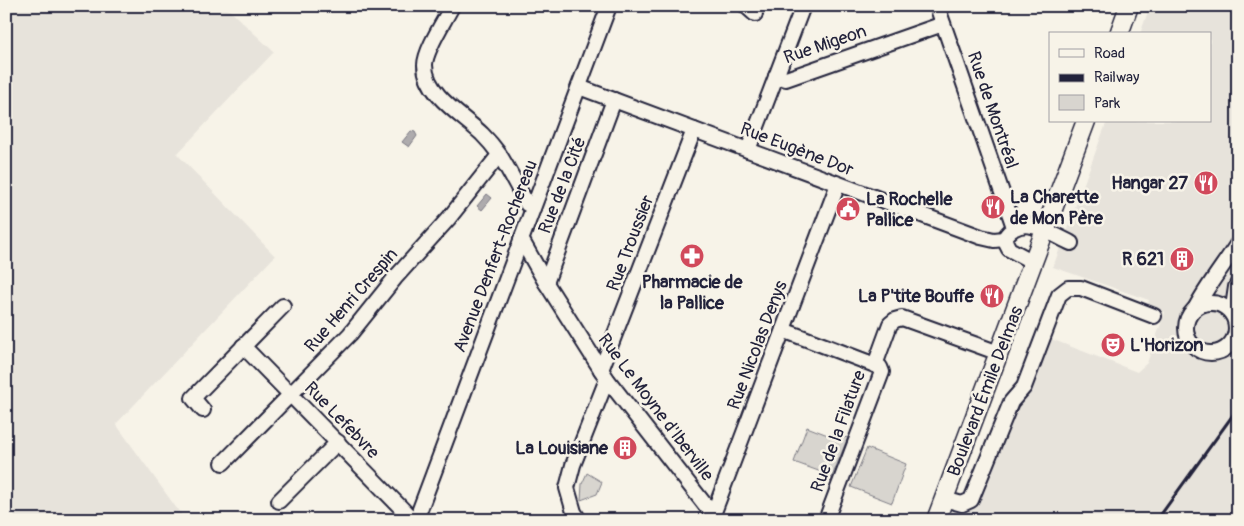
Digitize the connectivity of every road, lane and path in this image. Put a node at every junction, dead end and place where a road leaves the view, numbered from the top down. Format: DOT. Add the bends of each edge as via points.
graph roads {
  1 [pos="452,6"];
  2 [pos="609,6"];
  3 [pos="803,6"];
  4 [pos="937,6"];
  5 [pos="1129,6"];
  6 [pos="943,24"];
  7 [pos="1120,32"];
  8 [pos="776,76"];
  9 [pos="579,87"];
  10 [pos="614,100"];
  11 [pos="1086,122"];
  12 [pos="694,130"];
  13 [pos="748,150"];
  14 [pos="499,155"];
  15 [pos="838,184"];
  16 [pos="533,207"];
  17 [pos="1014,227"];
  18 [pos="1045,231"];
  19 [pos="521,239"];
  20 [pos="1004,239"];
  21 [pos="1071,243"];
  22 [pos="1238,243"];
  23 [pos="1033,262"];
  24 [pos="546,283"];
  25 [pos="1238,283"];
  26 [pos="283,306"];
  27 [pos="1195,309"];
  28 [pos="1154,316"];
  29 [pos="1235,319"];
  30 [pos="783,330"];
  31 [pos="243,346"];
  32 [pos="1234,346"];
  33 [pos="999,353"];
  34 [pos="875,365"];
  35 [pos="604,374"];
  36 [pos="292,395"];
  37 [pos="203,410"];
  38 [pos="338,442"];
  39 [pos="223,463"];
  40 [pos="944,498"];
  41 [pos="279,501"];
  42 [pos="714,518"];
  43 [pos="414,520"];
  44 [pos="580,520"];
  45 [pos="826,520"];
  46 [pos="936,520"];
  1 -- 14 [label="street" via="428,52 425,64 427,78 446,102 483,135"];
  2 -- 9 [label="street, Avenue Denfert-Rochereau"];
  3 -- 8 [label="street"];
  4 -- 6 [label="street, Rue de Montréal"];
  5 -- 7 [label="main road"];
  6 -- 8 [label="street, Rue Migeon" via="786,79"];
  6 -- 17 [label="street, Rue de Montréal"];
  8 -- 13 [label="street"];
  9 -- 10 [label="street, Rue Eugène Dor"];
  9 -- 16 [label="street, Avenue Denfert-Rochereau"];
  10 -- 12 [label="street, Rue Eugène Dor"];
  10 -- 24 [label="street, Rue de la Cité"];
  11 -- 18 [label="main road, Boulevard Émile Delmas"];
  12 -- 13 [label="street, Rue Eugène Dor"];
  12 -- 35 [label="street, Rue Troussier"];
  13 -- 15 [label="street, Rue Eugène Dor"];
  14 -- 16 [label="street" via="527,204"];
  14 -- 36 [label="street, Rue Henri Crespin" via="350,334"];
  15 -- 20 [label="street, Rue Eugène Dor" via="981,238"];
  15 -- 30 [label="street, Rue Nicolas Denys"];
  16 -- 19 [label="street, Avenue Denfert-Rochereau"];
  17 -- 18 [label="street" via="1023,224"];
  17 -- 20 [label="street"];
  18 -- 21 [label="street"];
  18 -- 23 [label="main road, Boulevard Émile Delmas"];
  19 -- 24 [label="street, Rue Le Moyne d'Iberville"];
  19 -- 43 [label="street, Avenue Denfert-Rochereau"];
  20 -- 23 [label="street" via="1009,249"];
  22 -- 27 [label="street"];
  23 -- 33 [label="main road, Boulevard Émile Delmas"];
  24 -- 35 [label="street, Rue Le Moyne d'Iberville"];
  25 -- 29 [label="street"];
  26 -- 31 [label="street"];
  27 -- 29 [label="street" via="1202,304 1218,304"];
  27 -- 32 [label="street" via="1186,323 1192,346 1213,354"];
  28 -- 40 [label="street" via="1081,288 1068,288 1059,295 1024,387 1011,402 971,500 962,504"];
  29 -- 32 [label="street"];
  30 -- 34 [label="street, Rue de la Filature"];
  30 -- 42 [label="street, Rue Nicolas Denys"];
  31 -- 36 [label="street, Rue Lefebvre"];
  31 -- 37 [label="street" via="193,398"];
  33 -- 34 [label="street" via="902,318 890,324"];
  33 -- 40 [label="main road, Boulevard Émile Delmas"];
  34 -- 45 [label="street, Rue de la Filature" via="882,372"];
  35 -- 42 [label="street, Rue Le Moyne d'Iberville"];
  35 -- 44 [label="street, Rue Troussier" via="567,488 574,512"];
  36 -- 38 [label="street, Rue Lefebvre"];
  36 -- 39 [label="street, Rue Henri Crespin"];
  38 -- 41 [label="street"];
  38 -- 43 [label="street, Rue Lefebvre"];
  40 -- 46 [label="main road, Boulevard Émile Delmas"];
}
